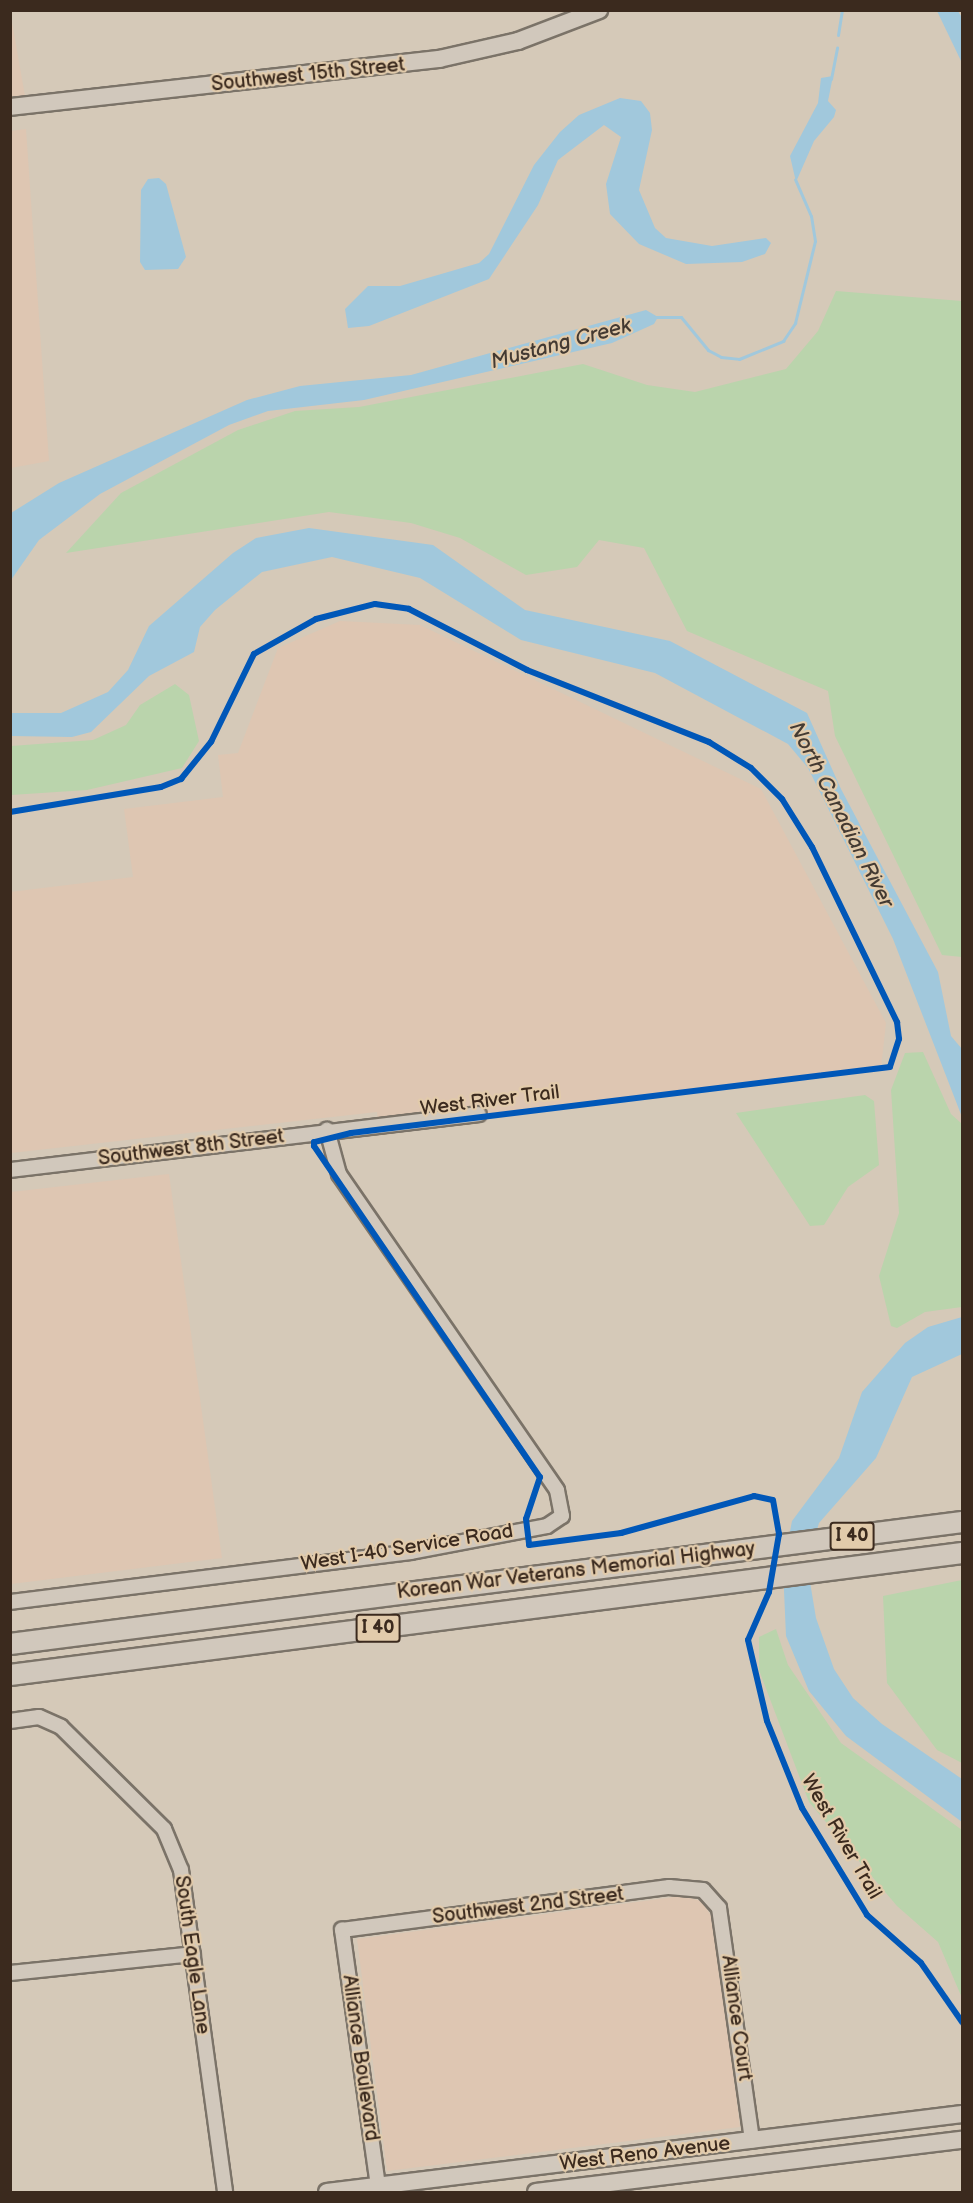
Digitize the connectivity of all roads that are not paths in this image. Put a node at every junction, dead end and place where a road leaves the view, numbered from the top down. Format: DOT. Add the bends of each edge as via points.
graph roads {
  1 [pos="599,10"];
  2 [pos="10,107"];
  3 [pos="479,1114"];
  4 [pos="327,1130"];
  5 [pos="10,1170"];
  6 [pos="963,1522"];
  7 [pos="963,1553"];
  8 [pos="10,1602"];
  9 [pos="10,1644"];
  10 [pos="10,1675"];
  11 [pos="10,1721"];
  12 [pos="712,1897"];
  13 [pos="342,1930"];
  14 [pos="193,1954"];
  15 [pos="10,1973"];
  16 [pos="963,2114"];
  17 [pos="963,2140"];
  18 [pos="752,2141"];
  19 [pos="734,2143"];
  20 [pos="737,2168"];
  21 [pos="378,2186"];
  22 [pos="225,2193"];
  23 [pos="327,2193"];
  24 [pos="536,2193"];
  1 -- 2 [label="main road, Southwest 15th Street" via="518,41 439,59"];
  3 -- 4 [label="street, Southwest 8th Street"];
  4 -- 5 [label="street, Southwest 8th Street"];
  4 -- 8 [label="street, West I-40 Service Road" via="339,1174 557,1490 561,1516 547,1526 410,1552"];
  6 -- 9 [label="highway, Korean War Veterans Memorial Highway / I 40"];
  7 -- 10 [label="highway, Korean War Veterans Memorial Highway / I 40"];
  11 -- 14 [label="street, South Eagle Lane" via="39,1717 61,1727 164,1829 181,1870"];
  12 -- 13 [label="street, Southwest 2nd Street" via="693,1887 669,1887"];
  12 -- 18 [label="street, Alliance Court" via="724,1926"];
  13 -- 21 [label="street, Alliance Boulevard"];
  14 -- 15 [label="street"];
  14 -- 22 [label="street, South Eagle Lane"];
  16 -- 18 [label="main road, West Reno Avenue"];
  17 -- 20 [label="main road, West Reno Avenue"];
  18 -- 19 [label="main road, West Reno Avenue"];
  19 -- 20 [label="main road"];
  19 -- 21 [label="main road, West Reno Avenue"];
  20 -- 24 [label="main road, West Reno Avenue"];
  21 -- 23 [label="main road, West Reno Avenue"];
}
